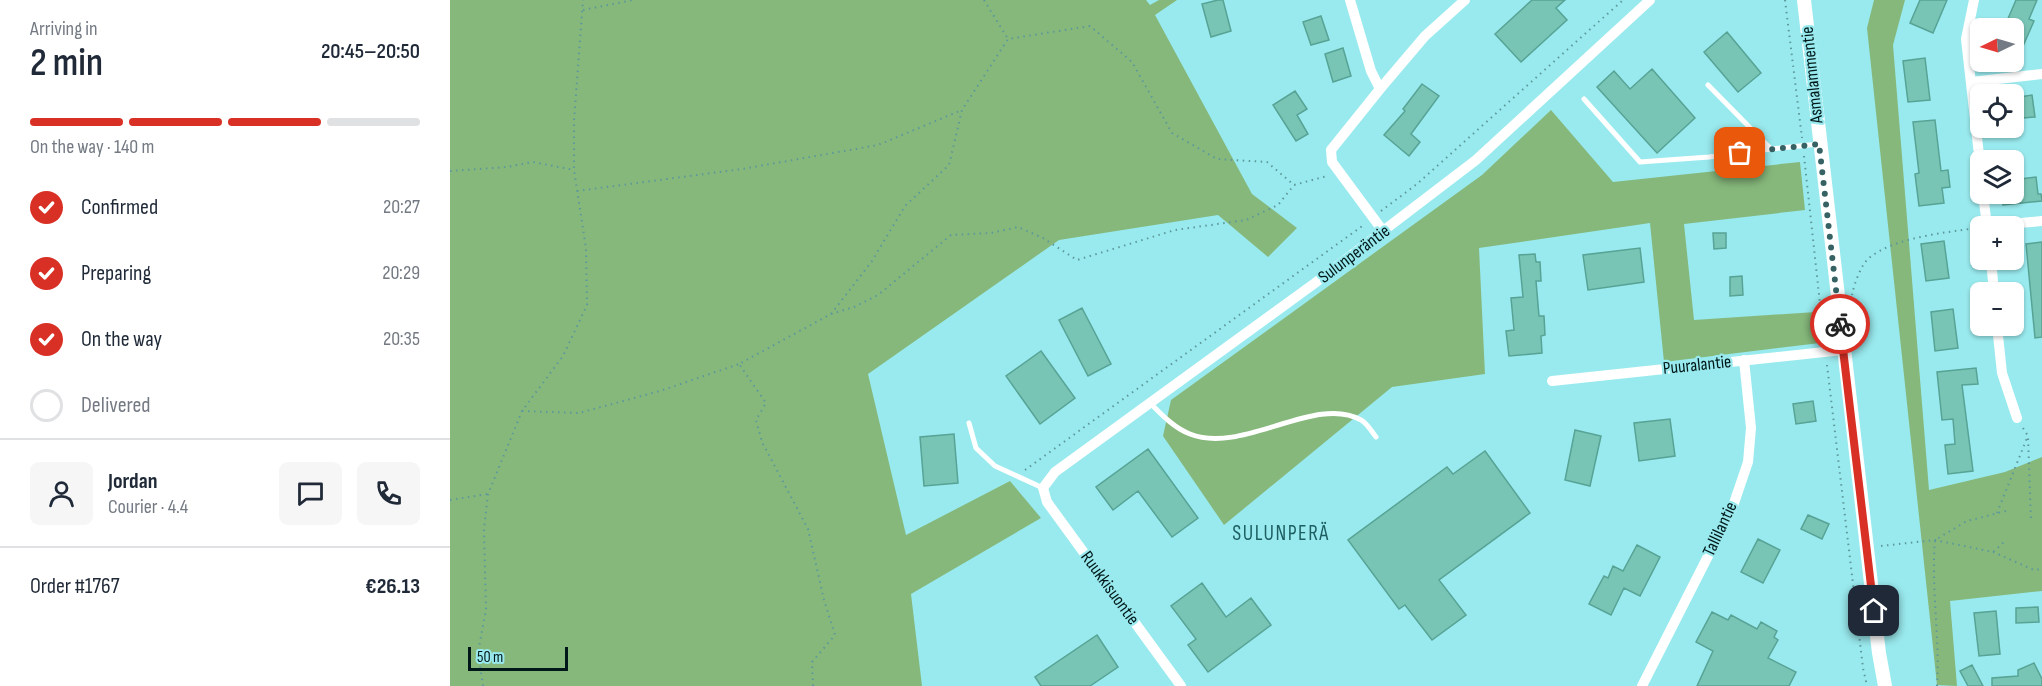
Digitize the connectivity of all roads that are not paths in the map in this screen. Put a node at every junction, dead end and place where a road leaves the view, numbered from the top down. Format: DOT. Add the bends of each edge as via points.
graph roads {
  1 [pos="1350,0"];
  2 [pos="1465,0"];
  3 [pos="1650,0"];
  4 [pos="1804,0"];
  5 [pos="1974,0"];
  6 [pos="2042,74"];
  7 [pos="1971,82"];
  8 [pos="1708,85"];
  9 [pos="1380,89"];
  10 [pos="1584,99"];
  11 [pos="1819,144"];
  12 [pos="1771,149"];
  13 [pos="1978,150"];
  14 [pos="2042,221"];
  15 [pos="2024,223"];
  16 [pos="1383,231"];
  17 [pos="1998,336"];
  18 [pos="1843,350"];
  19 [pos="1744,360"];
  20 [pos="1552,381"];
  21 [pos="1148,402"];
  22 [pos="2017,418"];
  23 [pos="969,423"];
  24 [pos="1376,437"];
  25 [pos="1043,488"];
  26 [pos="1181,686"];
  27 [pos="1642,686"];
  28 [pos="1885,686"];
  1 -- 9 [label="street"];
  2 -- 9 [label="street" via="1425,36"];
  3 -- 16 [label="street, Sulunperäntie" via="1476,160"];
  4 -- 11 [label="street, Asmalammentie"];
  5 -- 7 [label="street" via="1966,39"];
  6 -- 7 [label="street"];
  7 -- 13 [label="street"];
  8 -- 12 [label="lane"];
  9 -- 16 [label="street" via="1331,150 1332,162"];
  10 -- 12 [label="lane" via="1640,162"];
  11 -- 12 [label="lane"];
  11 -- 18 [label="street, Asmalammentie"];
  14 -- 15 [label="street"];
  16 -- 21 [label="street, Sulunperäntie"];
  17 -- 22 [label="street" via="2002,373"];
  18 -- 19 [label="street, Puuralantie"];
  18 -- 28 [label="street, Asmalammentie"];
  19 -- 20 [label="street, Puuralantie"];
  19 -- 27 [label="street, Tallilantie" via="1751,428 1748,462 1732,509"];
  21 -- 24 [label="lane" via="1190,434 1214,439 1254,433 1317,415 1345,414 1363,421"];
  21 -- 25 [label="street, Sulunperäntie" via="1055,472"];
  23 -- 25 [label="lane" via="976,448 995,466"];
  25 -- 26 [label="street, Ruukkisuontie" via="1047,502"];
}
